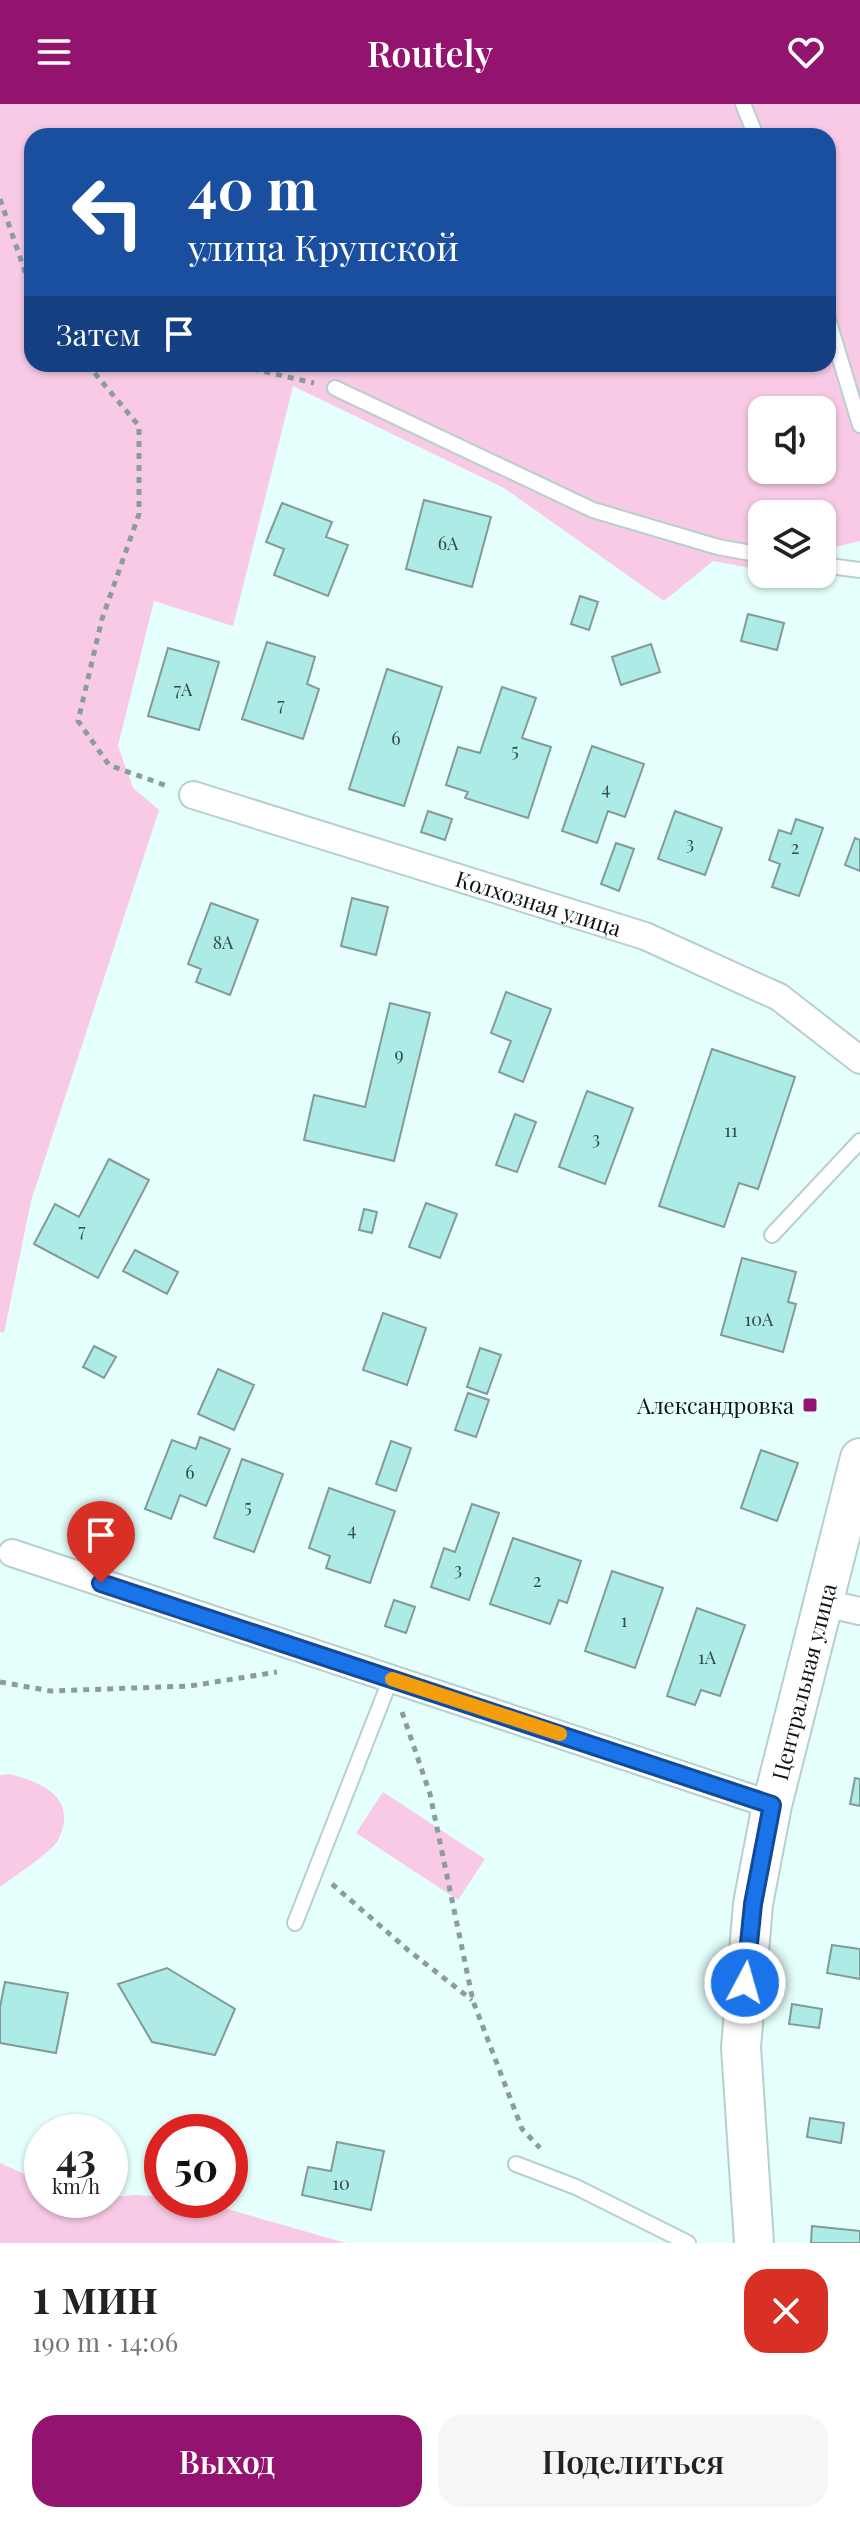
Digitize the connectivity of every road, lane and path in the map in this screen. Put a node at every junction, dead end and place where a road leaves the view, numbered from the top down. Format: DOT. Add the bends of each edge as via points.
graph roads {
  1 [pos="743,104"];
  2 [pos="753,128"];
  3 [pos="0,199"];
  4 [pos="24,269"];
  5 [pos="836,346"];
  6 [pos="94,372"];
  7 [pos="266,372"];
  8 [pos="335,388"];
  9 [pos="860,425"];
  10 [pos="748,552"];
  11 [pos="836,567"];
  12 [pos="860,570"];
  13 [pos="193,795"];
  14 [pos="860,1060"];
  15 [pos="860,1141"];
  16 [pos="772,1235"];
  17 [pos="860,1458"];
  18 [pos="12,1553"];
  19 [pos="842,1607"];
  20 [pos="280,1671"];
  21 [pos="391,1678"];
  22 [pos="0,1682"];
  23 [pos="772,1805"];
  24 [pos="318,1864"];
  25 [pos="295,1923"];
  26 [pos="473,2001"];
  27 [pos="516,2164"];
  28 [pos="576,2187"];
  29 [pos="688,2243"];
  30 [pos="754,2243"];
  1 -- 2 [label="lane"];
  3 -- 4 [label="path"];
  5 -- 9 [label="lane"];
  6 -- 13 [label="path" via="139,426 139,514 102,619 78,721 109,765"];
  7 -- 8 [label="path"];
  8 -- 10 [label="lane" via="593,510"];
  11 -- 12 [label="lane"];
  13 -- 14 [label="street, Колхозная улица" via="645,936 779,997"];
  15 -- 16 [label="lane"];
  17 -- 19 [label="main road, Центральная улица"];
  18 -- 21 [label="street"];
  19 -- 23 [label="main road, Центральная улица"];
  20 -- 22 [label="path" via="190,1686 51,1691"];
  21 -- 23 [label="street"];
  21 -- 24 [label="lane"];
  21 -- 26 [label="path" via="430,1794"];
  23 -- 30 [label="main road, Центральная улица" via="753,1904 741,2047"];
  24 -- 25 [label="lane"];
  24 -- 26 [label="path" via="338,1891"];
  26 -- 28 [label="path" via="522,2129"];
  27 -- 28 [label="lane"];
  28 -- 29 [label="lane"];
}
